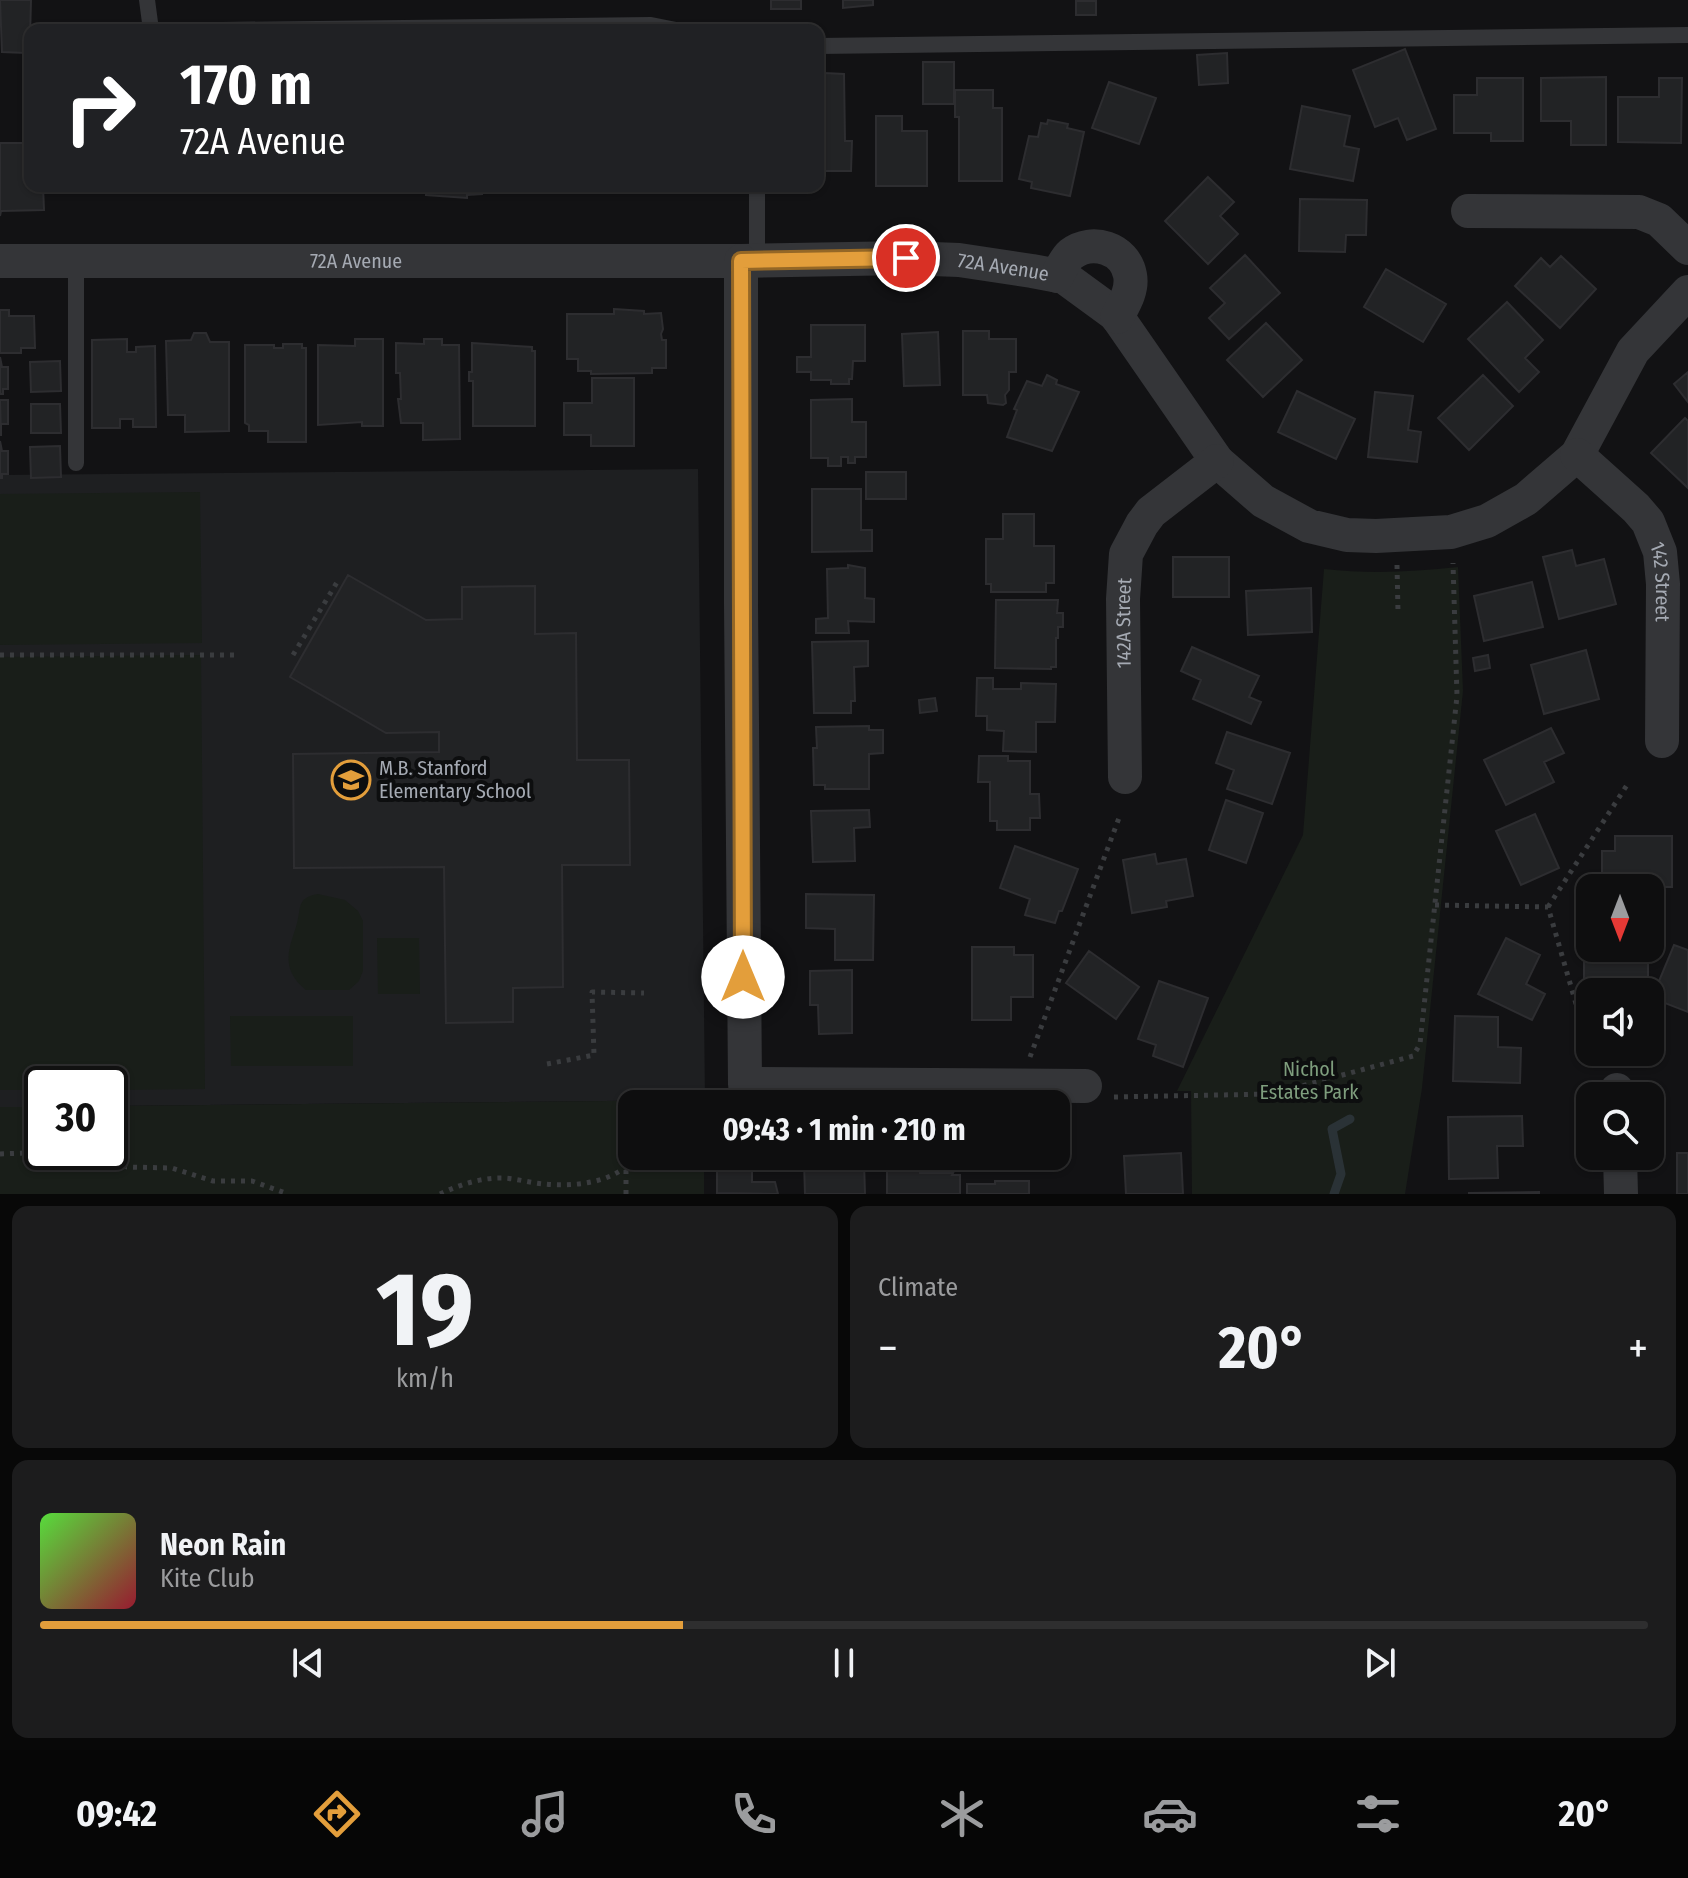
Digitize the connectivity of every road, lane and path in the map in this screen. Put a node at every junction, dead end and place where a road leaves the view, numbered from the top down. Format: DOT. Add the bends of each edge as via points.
graph roads {
  1 [pos="147,0"];
  2 [pos="150,24"];
  3 [pos="1688,35"];
  4 [pos="824,46"];
  5 [pos="756,192"];
  6 [pos="1468,211"];
  7 [pos="1688,248"];
  8 [pos="0,261"];
  9 [pos="76,261"];
  10 [pos="749,261"];
  11 [pos="1057,276"];
  12 [pos="1688,292"];
  13 [pos="1117,317"];
  14 [pos="1577,455"];
  15 [pos="1217,461"];
  16 [pos="76,463"];
  17 [pos="1452,554"];
  18 [pos="1397,558"];
  19 [pos="339,579"];
  20 [pos="1398,612"];
  21 [pos="0,655"];
  22 [pos="236,655"];
  23 [pos="293,655"];
  24 [pos="1662,741"];
  25 [pos="1125,777"];
  26 [pos="1627,785"];
  27 [pos="1119,818"];
  28 [pos="1435,905"];
  29 [pos="1548,907"];
  30 [pos="644,993"];
  31 [pos="1576,1004"];
  32 [pos="547,1064"];
  33 [pos="1025,1070"];
  34 [pos="1099,1091"];
  35 [pos="0,1154"];
  36 [pos="626,1170"];
  37 [pos="1620,1170"];
  38 [pos="288,1194"];
  39 [pos="440,1194"];
  40 [pos="626,1194"];
  41 [pos="1621,1194"];
  1 -- 2 [label="lane"];
  3 -- 4 [label="lane"];
  5 -- 10 [label="lane"];
  6 -- 7 [label="street" via="1639,212 1659,220"];
  8 -- 9 [label="street, 72A Avenue"];
  9 -- 10 [label="street, 72A Avenue"];
  9 -- 16 [label="lane"];
  10 -- 11 [label="street, 72A Avenue" via="959,260"];
  10 -- 34 [label="street" via="741,604 745,1084"];
  11 -- 13 [label="street, 72A Avenue"];
  11 -- 13 [label="street" via="1071,254 1092,245 1121,257 1130,275 1128,297"];
  12 -- 14 [label="street, 72A Avenue" via="1633,351"];
  13 -- 15 [label="street, 72A Avenue"];
  14 -- 15 [label="street, 72A Avenue" via="1497,517 1451,532 1402,536 1347,535 1309,526 1263,501"];
  14 -- 24 [label="street, 142 Street" via="1648,522 1660,552"];
  15 -- 25 [label="street, 142A Street" via="1151,512 1126,554"];
  17 -- 28 [label="path" via="1457,696"];
  18 -- 20 [label="path"];
  19 -- 23 [label="path"];
  21 -- 22 [label="path"];
  26 -- 29 [label="path"];
  27 -- 33 [label="path"];
  28 -- 29 [label="path"];
  28 -- 34 [label="path" via="1420,1044 1413,1056 1272,1094"];
  29 -- 31 [label="path"];
  30 -- 32 [label="path" via="592,992 594,1055"];
  35 -- 38 [label="path" via="24,1153 49,1167 101,1157 127,1167 172,1168 213,1181 252,1181"];
  36 -- 39 [label="path" via="584,1184 501,1178 460,1184"];
  36 -- 40 [label="path"];
  37 -- 41 [label="street"];
}
